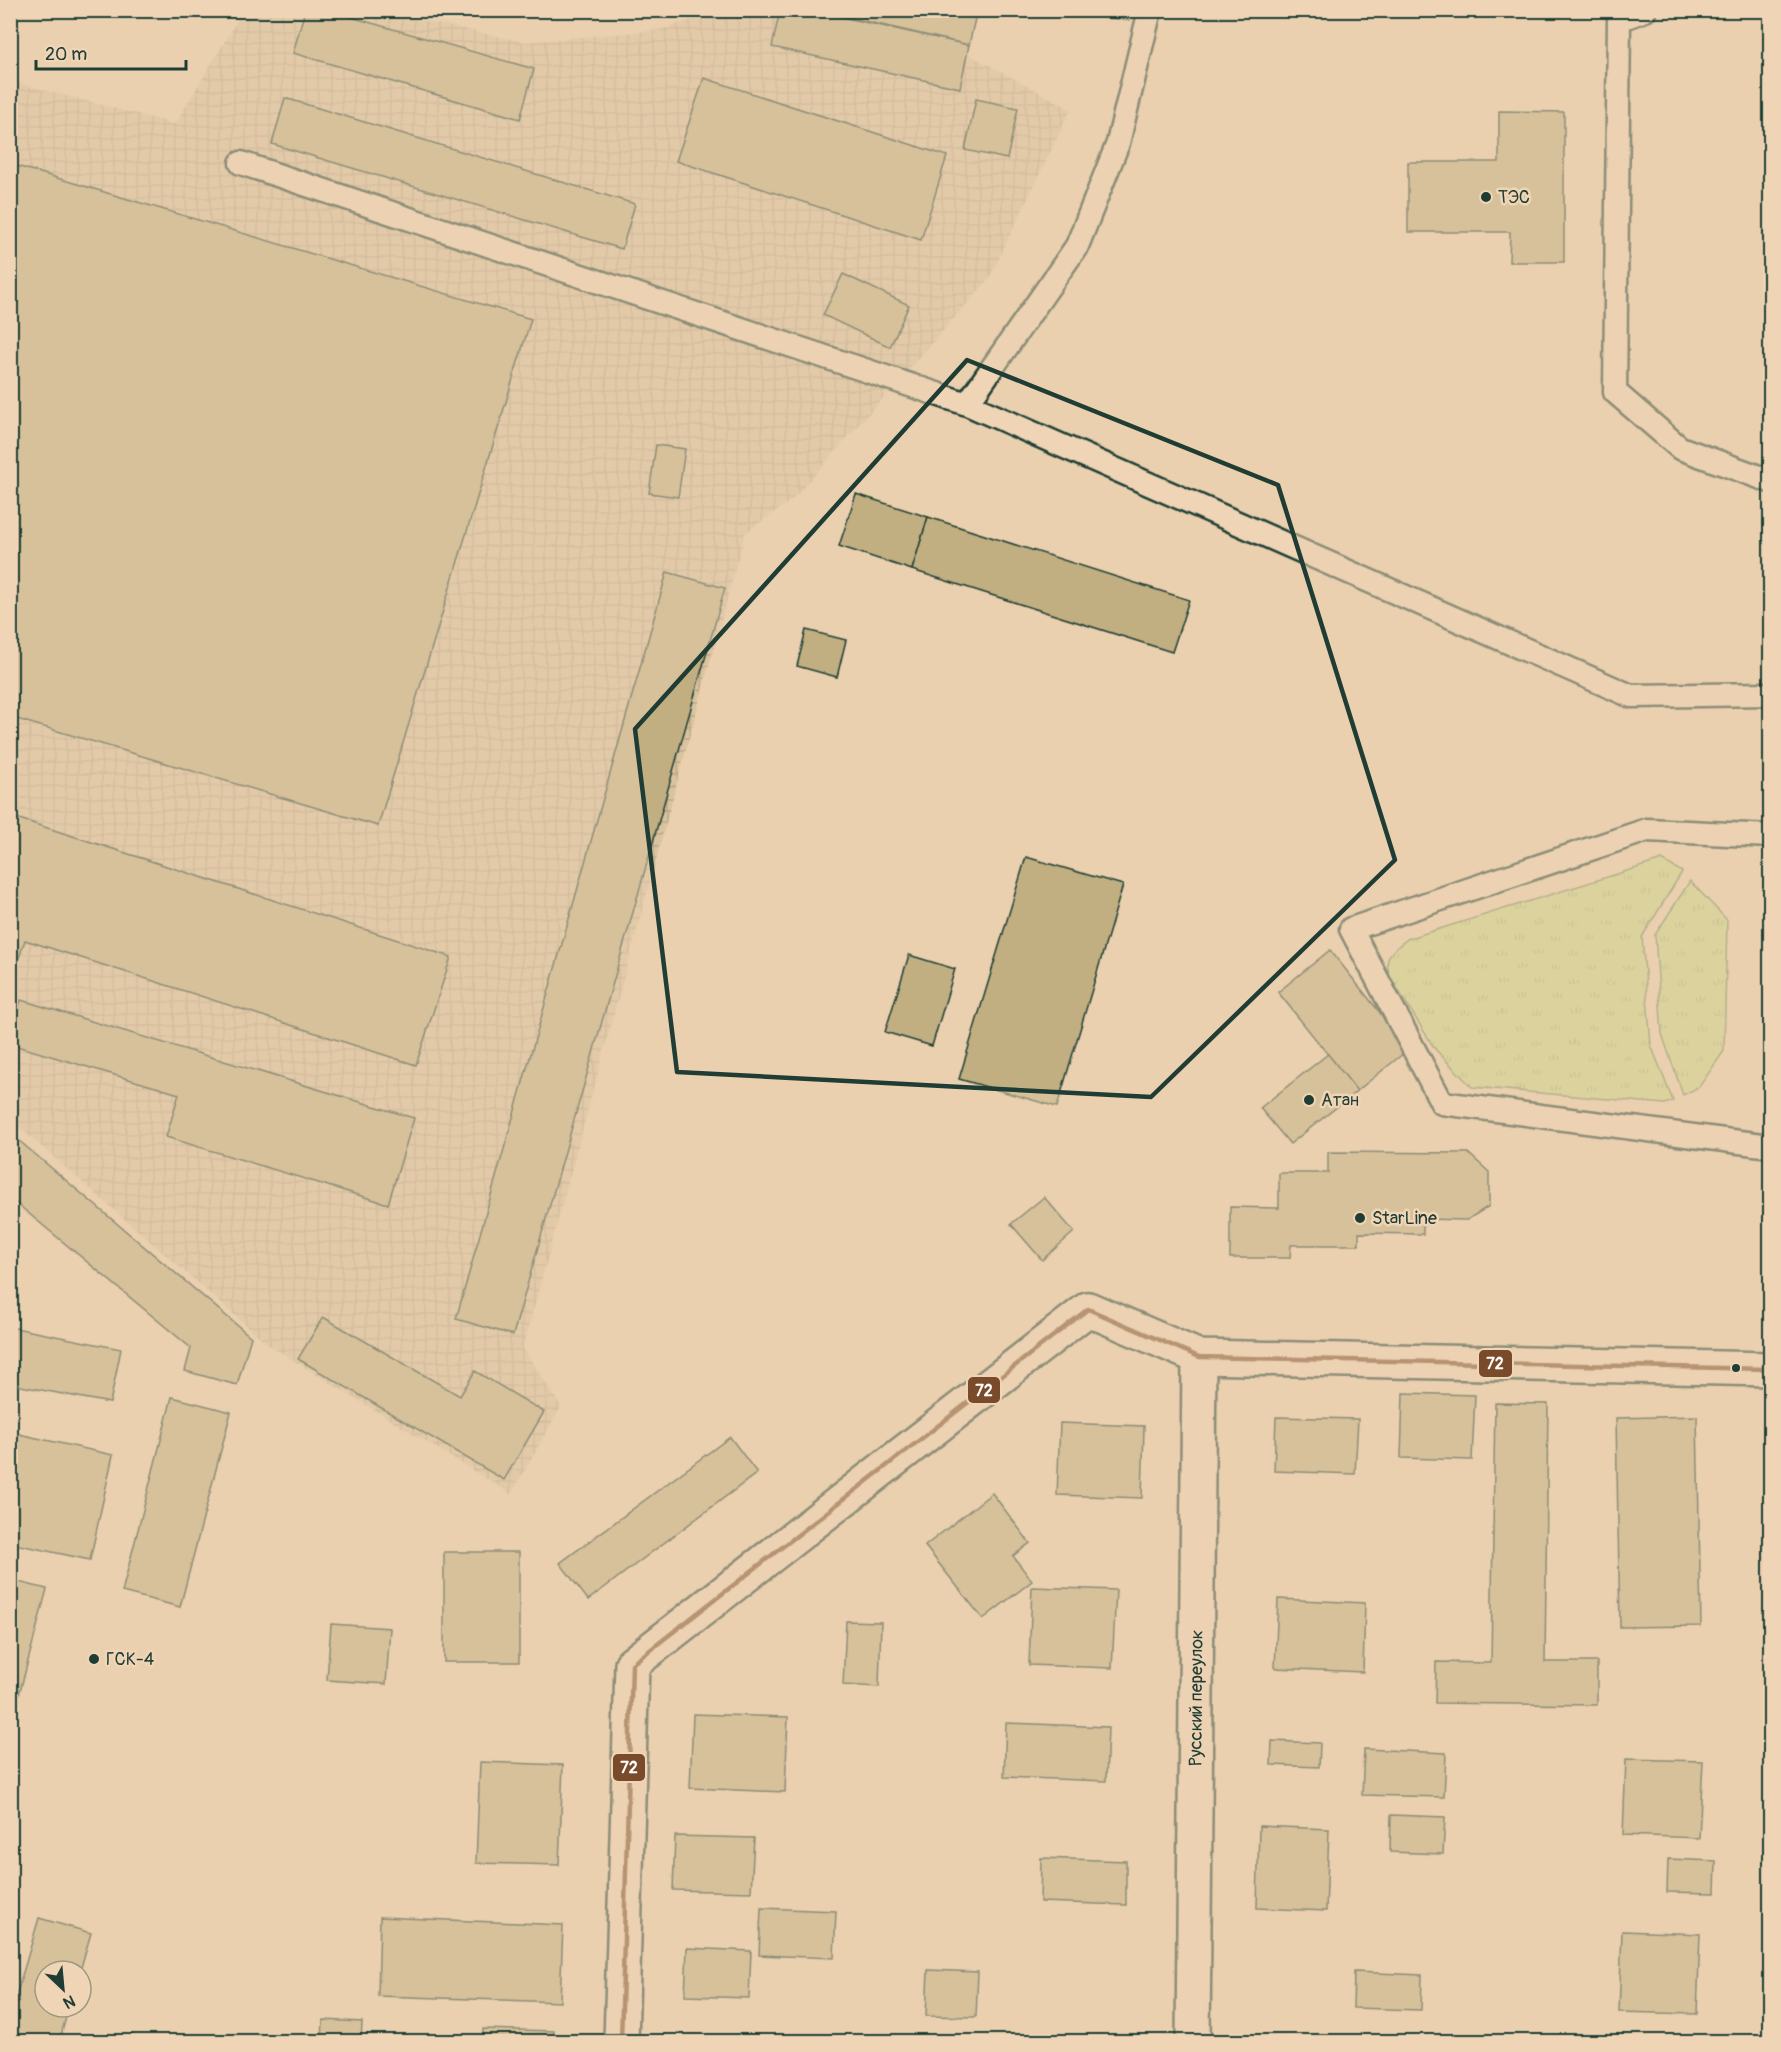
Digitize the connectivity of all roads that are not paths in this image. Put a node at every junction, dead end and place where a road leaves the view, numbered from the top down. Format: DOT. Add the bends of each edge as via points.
graph roads {
  1 [pos="1150,10"];
  2 [pos="1645,10"];
  3 [pos="241,163"];
  4 [pos="967,404"];
  5 [pos="1770,482"];
  6 [pos="1770,694"];
  7 [pos="1770,836"];
  8 [pos="1770,1146"];
  9 [pos="1199,1357"];
  10 [pos="1770,1369"];
  11 [pos="621,2042"];
  12 [pos="1193,2042"];
  1 -- 4 [label="lane" via="1118,143 1077,246"];
  2 -- 5 [label="lane" via="1619,20 1615,392 1680,448"];
  3 -- 4 [label="lane"];
  4 -- 6 [label="lane" via="1631,696"];
  7 -- 8 [label="lane" via="1647,830 1351,930 1442,1103"];
  9 -- 10 [label="street"];
  9 -- 11 [label="street" via="1088,1309 632,1664"];
  9 -- 12 [label="street, Русский переулок"];
}
